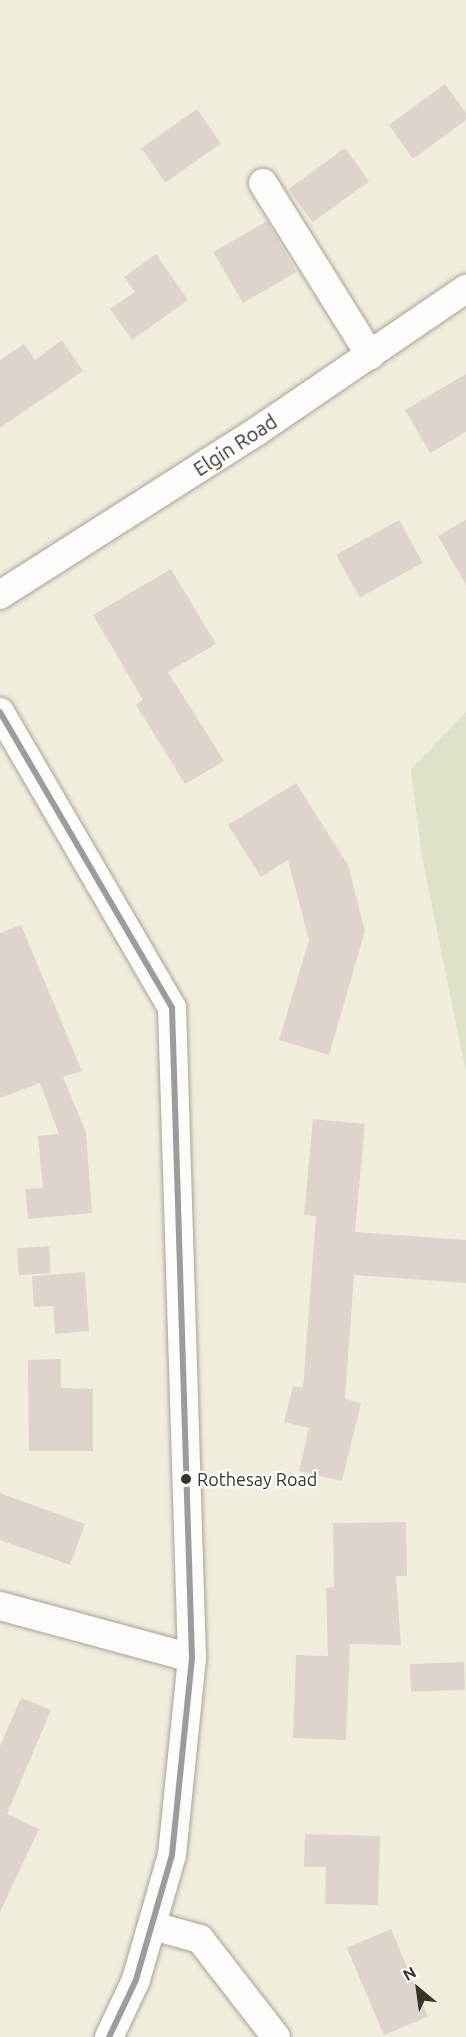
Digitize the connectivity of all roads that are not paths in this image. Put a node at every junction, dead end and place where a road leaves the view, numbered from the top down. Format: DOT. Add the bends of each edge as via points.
graph roads {
  1 [pos="263,183"];
  2 [pos="466,289"];
  3 [pos="370,355"];
  4 [pos="0,595"];
  5 [pos="0,712"];
  6 [pos="0,1606"];
  7 [pos="192,1658"];
  8 [pos="153,1926"];
  9 [pos="109,2037"];
  10 [pos="276,2037"];
  1 -- 3 [label="street"];
  2 -- 3 [label="street, Elgin Road"];
  3 -- 4 [label="street, Elgin Road"];
  5 -- 7 [label="street" via="172,1008"];
  6 -- 7 [label="street"];
  7 -- 8 [label="street" via="172,1855"];
  8 -- 9 [label="street" via="136,1980"];
  8 -- 10 [label="street" via="200,1939"];
}
